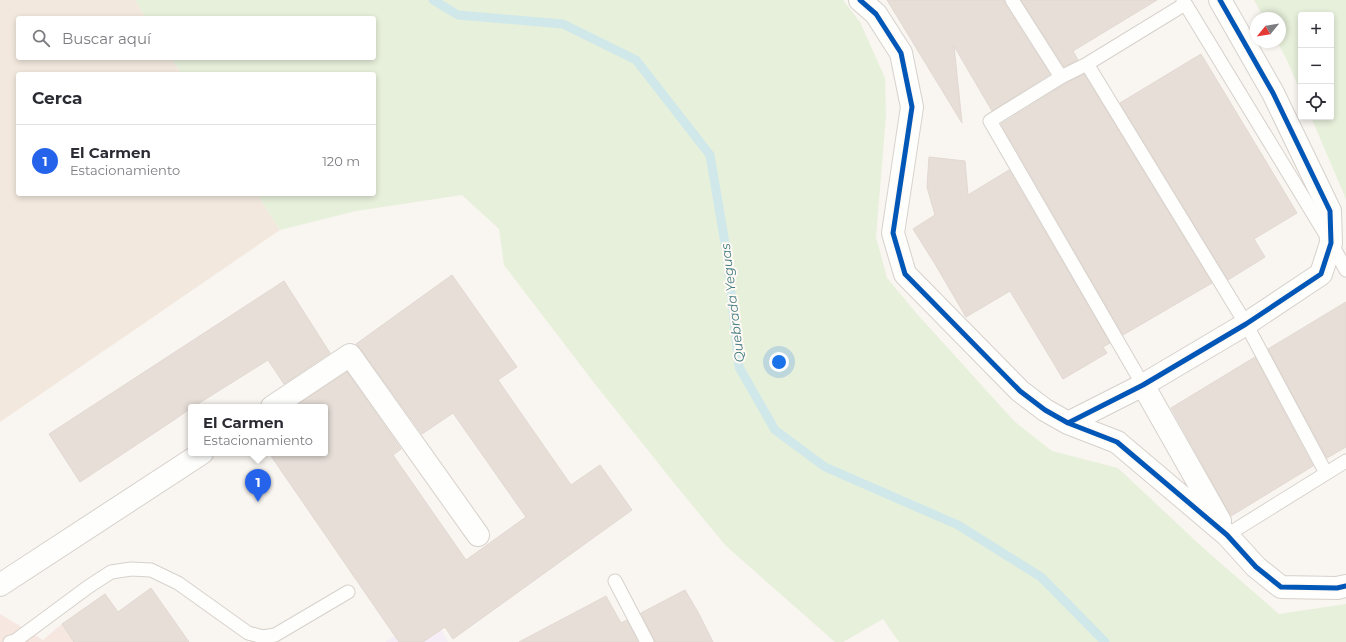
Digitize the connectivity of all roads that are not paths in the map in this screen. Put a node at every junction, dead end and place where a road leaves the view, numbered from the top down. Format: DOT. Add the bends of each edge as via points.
graph roads {
  1 [pos="860,0"];
  2 [pos="1012,0"];
  3 [pos="1220,0"];
  4 [pos="1184,2"];
  5 [pos="1087,64"];
  6 [pos="1061,77"];
  7 [pos="1331,243"];
  8 [pos="1346,270"];
  9 [pos="1246,324"];
  10 [pos="1143,385"];
  11 [pos="276,404"];
  12 [pos="1068,423"];
  13 [pos="197,456"];
  14 [pos="1346,461"];
  15 [pos="1326,474"];
  16 [pos="478,535"];
  17 [pos="1227,535"];
  18 [pos="615,581"];
  19 [pos="0,585"];
  20 [pos="1346,586"];
  21 [pos="348,592"];
  22 [pos="10,642"];
  23 [pos="647,642"];
  1 -- 12 [label="street" via="876,14 901,53 912,107 893,233 905,274 1020,391"];
  2 -- 6 [label="lane"];
  3 -- 7 [label="street" via="1274,93 1330,211"];
  4 -- 5 [label="lane"];
  4 -- 7 [label="lane"];
  5 -- 6 [label="lane"];
  5 -- 9 [label="lane"];
  6 -- 10 [label="lane" via="990,121"];
  7 -- 8 [label="lane"];
  7 -- 9 [label="street" via="1321,274"];
  9 -- 10 [label="street"];
  9 -- 15 [label="lane"];
  10 -- 12 [label="street"];
  10 -- 17 [label="street"];
  11 -- 16 [label="street" via="350,355"];
  12 -- 17 [label="street" via="1116,442"];
  13 -- 19 [label="street"];
  14 -- 15 [label="lane"];
  15 -- 17 [label="lane"];
  17 -- 20 [label="street" via="1256,567 1280,587"];
  18 -- 23 [label="lane"];
  21 -- 22 [label="lane" via="275,635 263,637 248,633 178,583 151,570 131,569 111,572"];
}
